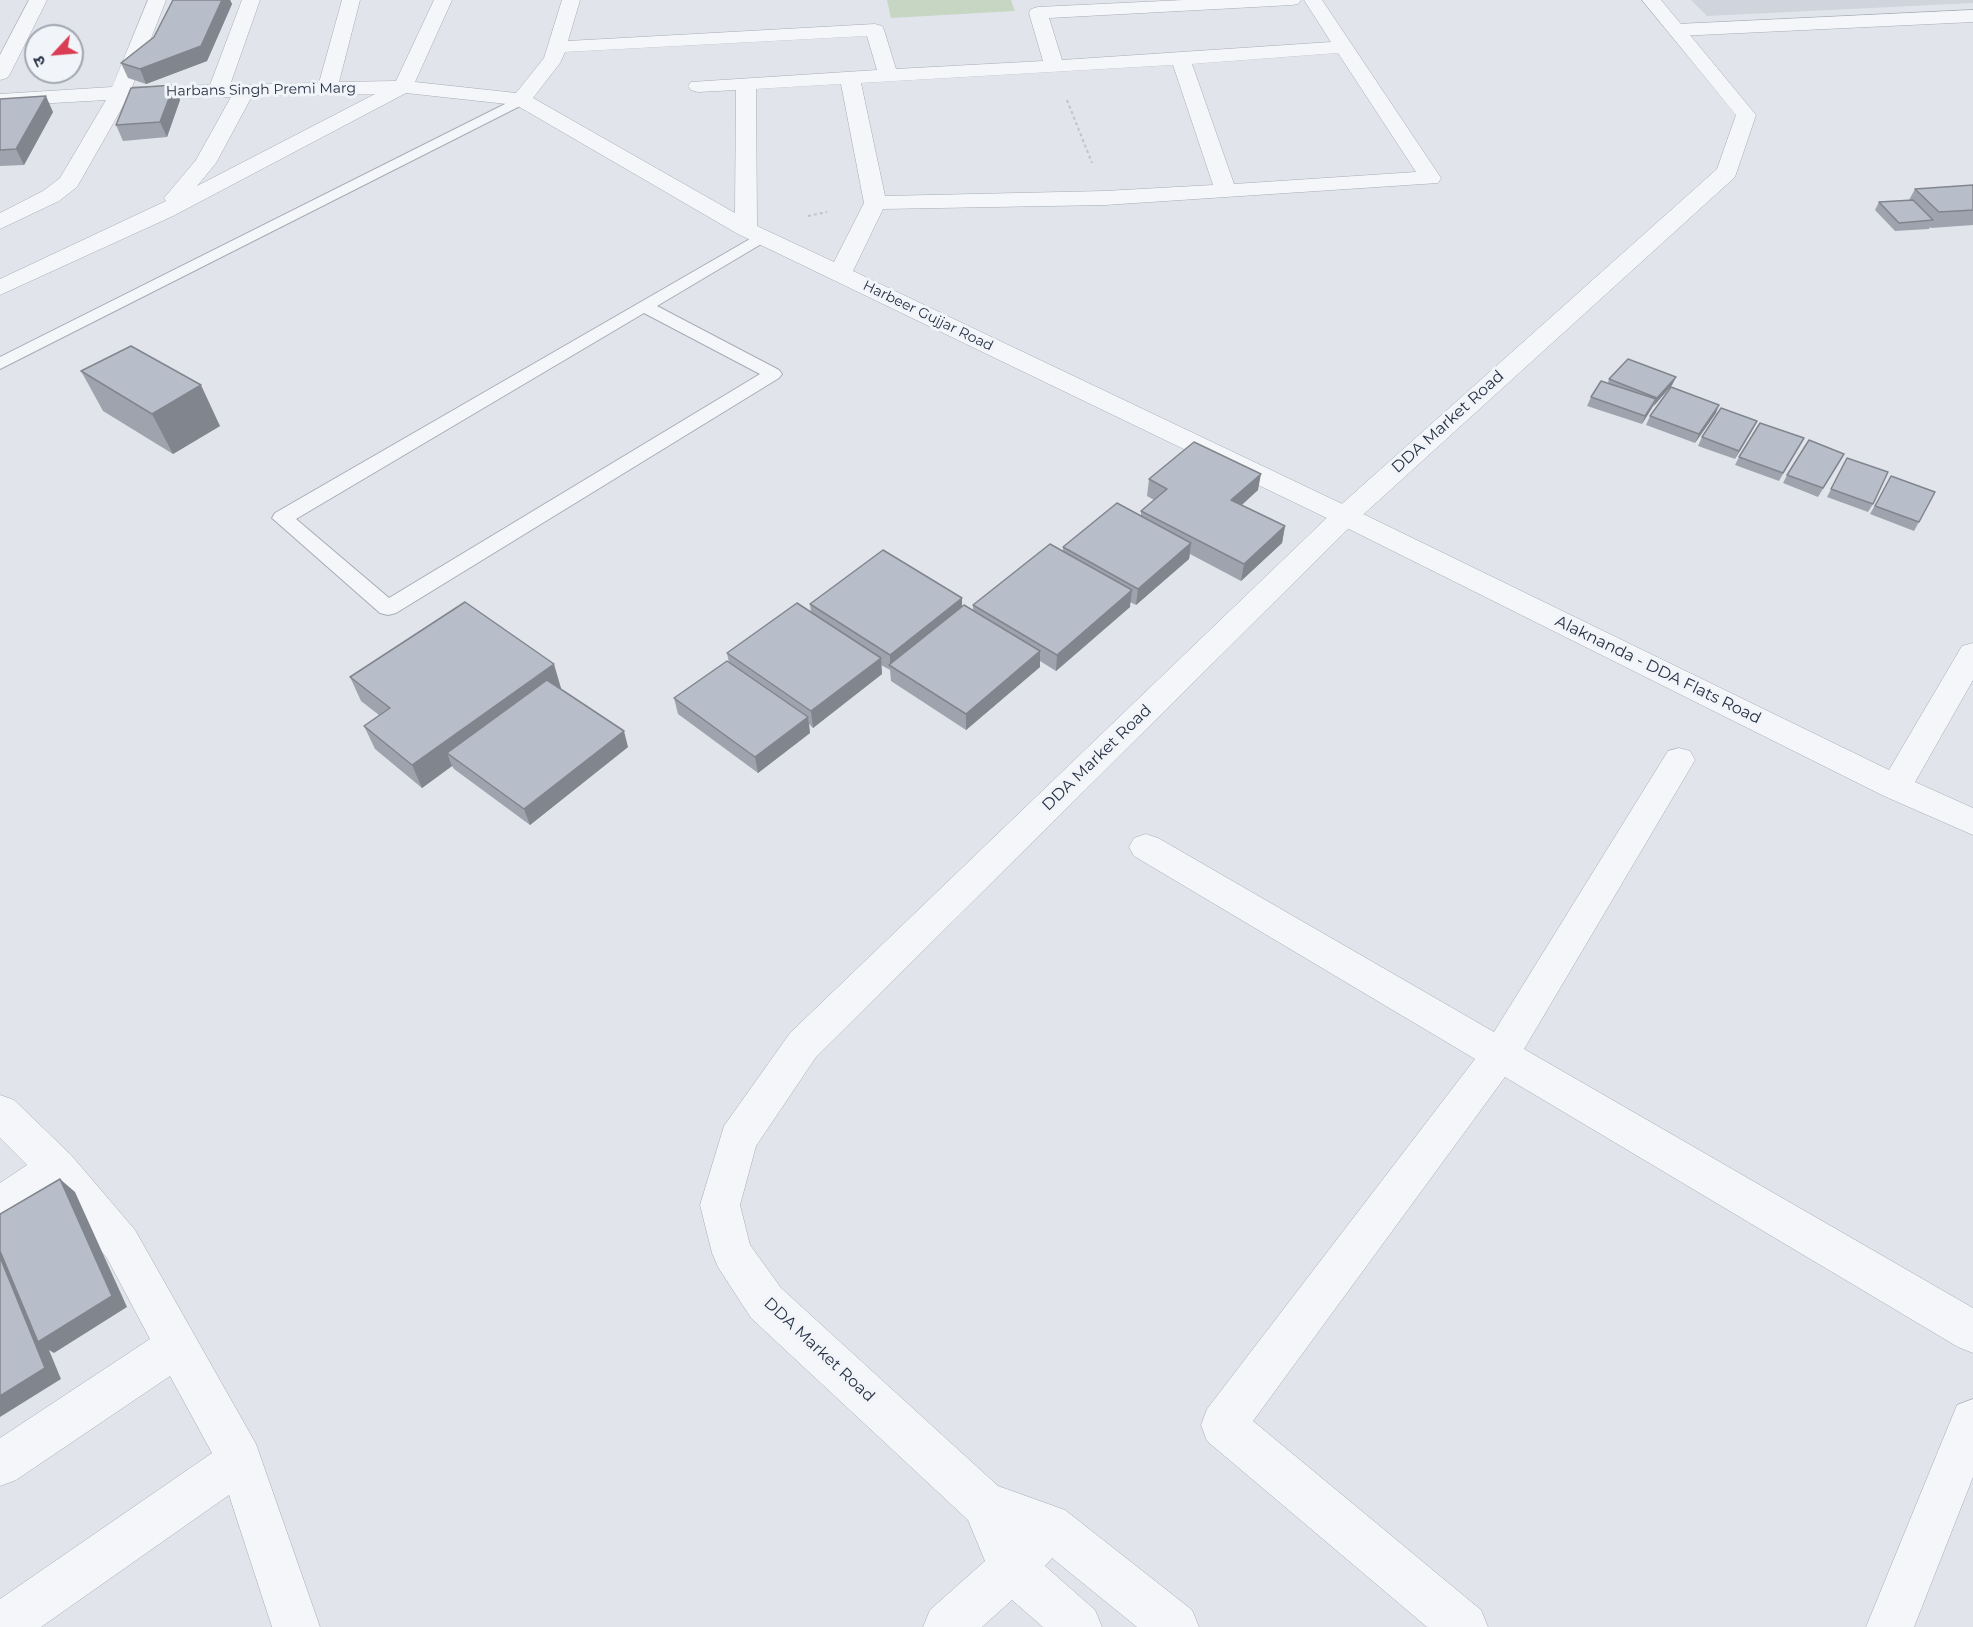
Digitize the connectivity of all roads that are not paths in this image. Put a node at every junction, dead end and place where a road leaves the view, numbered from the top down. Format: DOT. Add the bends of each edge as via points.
graph roads {
  1 [pos="38,0"];
  2 [pos="157,0"];
  3 [pos="251,0"];
  4 [pos="351,0"];
  5 [pos="443,0"];
  6 [pos="571,0"];
  7 [pos="1292,0"];
  8 [pos="1313,0"];
  9 [pos="1651,0"];
  10 [pos="1224,2"];
  11 [pos="1973,16"];
  12 [pos="1678,30"];
  13 [pos="556,47"];
  14 [pos="1344,47"];
  15 [pos="1181,59"];
  16 [pos="1054,66"];
  17 [pos="0,74"];
  18 [pos="888,76"];
  19 [pos="850,79"];
  20 [pos="746,83"];
  21 [pos="698,86"];
  22 [pos="403,87"];
  23 [pos="327,89"];
  24 [pos="217,92"];
  25 [pos="244,92"];
  26 [pos="120,93"];
  27 [pos="0,100"];
  28 [pos="521,100"];
  29 [pos="1225,189"];
  30 [pos="876,203"];
  31 [pos="165,211"];
  32 [pos="0,222"];
  33 [pos="754,233"];
  34 [pos="840,274"];
  35 [pos="0,288"];
  36 [pos="644,306"];
  37 [pos="0,364"];
  38 [pos="1345,516"];
  39 [pos="1973,654"];
  40 [pos="1678,760"];
  41 [pos="1895,787"];
  42 [pos="1973,822"];
  43 [pos="1146,847"];
  44 [pos="1500,1055"];
  45 [pos="0,1112"];
  46 [pos="57,1168"];
  47 [pos="0,1205"];
  48 [pos="1973,1332"];
  49 [pos="176,1347"];
  50 [pos="1973,1421"];
  51 [pos="240,1460"];
  52 [pos="0,1464"];
  53 [pos="984,1504"];
  54 [pos="1049,1526"];
  55 [pos="1012,1568"];
  56 [pos="0,1627"];
  57 [pos="296,1627"];
  58 [pos="947,1627"];
  59 [pos="1078,1627"];
  60 [pos="1175,1627"];
  61 [pos="1464,1627"];
  62 [pos="1890,1627"];
  1 -- 17 [label="street"];
  2 -- 26 [label="street"];
  3 -- 24 [label="street"];
  4 -- 23 [label="street"];
  5 -- 22 [label="street"];
  6 -- 13 [label="street"];
  7 -- 10 [label="street"];
  8 -- 14 [label="street"];
  9 -- 12 [label="street, DDA Market Road"];
  10 -- 16 [label="street" via="1038,13"];
  11 -- 12 [label="street"];
  12 -- 38 [label="street, DDA Market Road" via="1746,115 1727,172"];
  13 -- 18 [label="street" via="875,30"];
  13 -- 28 [label="street" via="553,59"];
  14 -- 15 [label="street"];
  14 -- 29 [label="street" via="1430,178"];
  15 -- 16 [label="street"];
  15 -- 29 [label="street"];
  16 -- 18 [label="street"];
  18 -- 19 [label="street"];
  19 -- 20 [label="street"];
  19 -- 30 [label="street"];
  20 -- 21 [label="street"];
  20 -- 33 [label="street"];
  22 -- 23 [label="street, Harbans Singh Premi Marg"];
  22 -- 28 [label="street, Harbans Singh Premi Marg"];
  22 -- 31 [label="street"];
  23 -- 25 [label="street, Harbans Singh Premi Marg"];
  24 -- 25 [label="street, Harbans Singh Premi Marg"];
  24 -- 26 [label="street, Harbans Singh Premi Marg"];
  25 -- 31 [label="street" via="205,163"];
  26 -- 27 [label="street, Harbans Singh Premi Marg"];
  26 -- 32 [label="street" via="69,182 44,200"];
  28 -- 33 [label="street, Harbeer Gujjar Road"];
  28 -- 37 [label="lane"];
  29 -- 30 [label="street" via="1105,198"];
  30 -- 34 [label="street"];
  31 -- 35 [label="street"];
  33 -- 34 [label="street, Harbeer Gujjar Road"];
  33 -- 36 [label="lane"];
  34 -- 38 [label="street, Harbeer Gujjar Road"];
  36 -- 36 [label="lane" via="592,337 282,518 387,608 773,374"];
  38 -- 41 [label="street, Alaknanda - DDA Flats Road"];
  38 -- 53 [label="street, DDA Market Road" via="803,1045 738,1139 720,1205 732,1253 766,1303"];
  39 -- 41 [label="street"];
  40 -- 44 [label="street"];
  41 -- 42 [label="street, Alaknanda - DDA Flats Road"];
  43 -- 44 [label="street"];
  44 -- 48 [label="street"];
  44 -- 61 [label="street" via="1223,1425"];
  45 -- 46 [label="street"];
  46 -- 47 [label="street"];
  46 -- 49 [label="street" via="122,1244"];
  49 -- 51 [label="street"];
  49 -- 52 [label="street"];
  50 -- 62 [label="street"];
  51 -- 56 [label="street"];
  51 -- 57 [label="street"];
  53 -- 54 [label="street"];
  53 -- 55 [label="street, DDA Market Road"];
  54 -- 55 [label="street"];
  54 -- 60 [label="street"];
  55 -- 58 [label="street"];
  55 -- 59 [label="street"];
}
